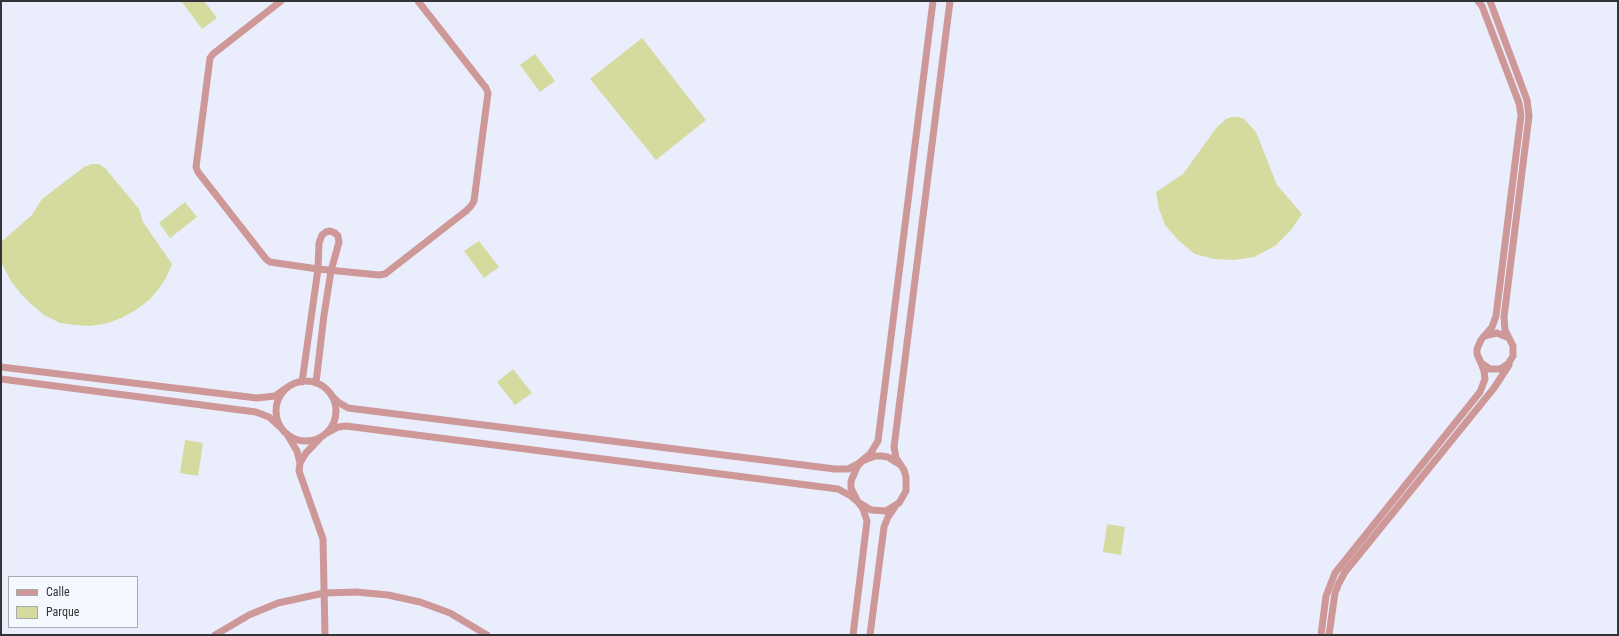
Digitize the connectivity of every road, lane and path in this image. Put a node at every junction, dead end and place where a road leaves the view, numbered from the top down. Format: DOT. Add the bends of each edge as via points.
graph roads {
  1 [pos="281,1"];
  2 [pos="418,1"];
  3 [pos="933,1"];
  4 [pos="950,1"];
  5 [pos="1478,1"];
  6 [pos="1490,1"];
  7 [pos="1520,129"];
  8 [pos="1527,130"];
  9 [pos="318,269"];
  10 [pos="331,271"];
  11 [pos="312,313"];
  12 [pos="324,315"];
  13 [pos="1484,336"];
  14 [pos="1509,338"];
  15 [pos="1511,360"];
  16 [pos="1481,363"];
  17 [pos="1,367"];
  18 [pos="1,379"];
  19 [pos="302,382"];
  20 [pos="316,383"];
  21 [pos="288,388"];
  22 [pos="333,397"];
  23 [pos="282,429"];
  24 [pos="328,433"];
  25 [pos="321,438"];
  26 [pos="862,461"];
  27 [pos="300,463"];
  28 [pos="899,464"];
  29 [pos="858,502"];
  30 [pos="899,503"];
  31 [pos="324,593"];
  32 [pos="214,635"];
  33 [pos="325,635"];
  34 [pos="487,635"];
  35 [pos="853,635"];
  36 [pos="870,635"];
  37 [pos="1321,635"];
  38 [pos="1329,635"];
  1 -- 9 [label="street" via="210,58 196,167 266,259 270,262"];
  2 -- 10 [label="street" via="488,93 474,202 385,274"];
  3 -- 26 [label="street" via="878,441"];
  4 -- 28 [label="street" via="894,447"];
  5 -- 7 [label="street" via="1519,103"];
  6 -- 8 [label="street" via="1528,103"];
  7 -- 8 [label="street"];
  7 -- 13 [label="street" via="1496,316"];
  8 -- 14 [label="street" via="1504,317"];
  9 -- 10 [label="street"];
  9 -- 10 [label="street" via="320,239 322,234 330,231 338,236 339,242"];
  9 -- 11 [label="street"];
  10 -- 12 [label="street"];
  11 -- 12 [label="street"];
  11 -- 19 [label="street"];
  12 -- 20 [label="street"];
  13 -- 14 [label="street" via="1497,332"];
  13 -- 16 [label="street" via="1477,349"];
  14 -- 15 [label="street" via="1514,351"];
  15 -- 16 [label="street" via="1504,367 1495,369"];
  15 -- 38 [label="street" via="1494,388 1345,572 1335,593"];
  16 -- 37 [label="street" via="1485,379 1480,392 1342,562 1326,596"];
  17 -- 21 [label="street" via="257,398 275,396"];
  18 -- 23 [label="street" via="256,412 270,418"];
  19 -- 20 [label="street"];
  19 -- 21 [label="street"];
  20 -- 22 [label="street"];
  21 -- 23 [label="street" via="277,406"];
  22 -- 24 [label="street" via="336,404 335,419"];
  22 -- 26 [label="street" via="348,408 835,470 848,469"];
  23 -- 25 [label="street" via="290,436 305,441"];
  23 -- 27 [label="street" via="294,445"];
  24 -- 25 [label="street"];
  24 -- 29 [label="street" via="335,428 346,426 826,486 842,490"];
  25 -- 27 [label="street" via="309,448"];
  26 -- 28 [label="street" via="881,456"];
  26 -- 29 [label="street" via="851,481"];
  27 -- 31 [label="street" via="300,477 323,539"];
  28 -- 30 [label="street" via="904,470 907,484"];
  29 -- 30 [label="street" via="878,512 886,511"];
  29 -- 35 [label="street" via="867,524"];
  30 -- 36 [label="street" via="890,513 884,526"];
  31 -- 32 [label="street" via="264,608"];
  31 -- 33 [label="street"];
  31 -- 34 [label="street" via="361,592 404,598 450,613"];
}
